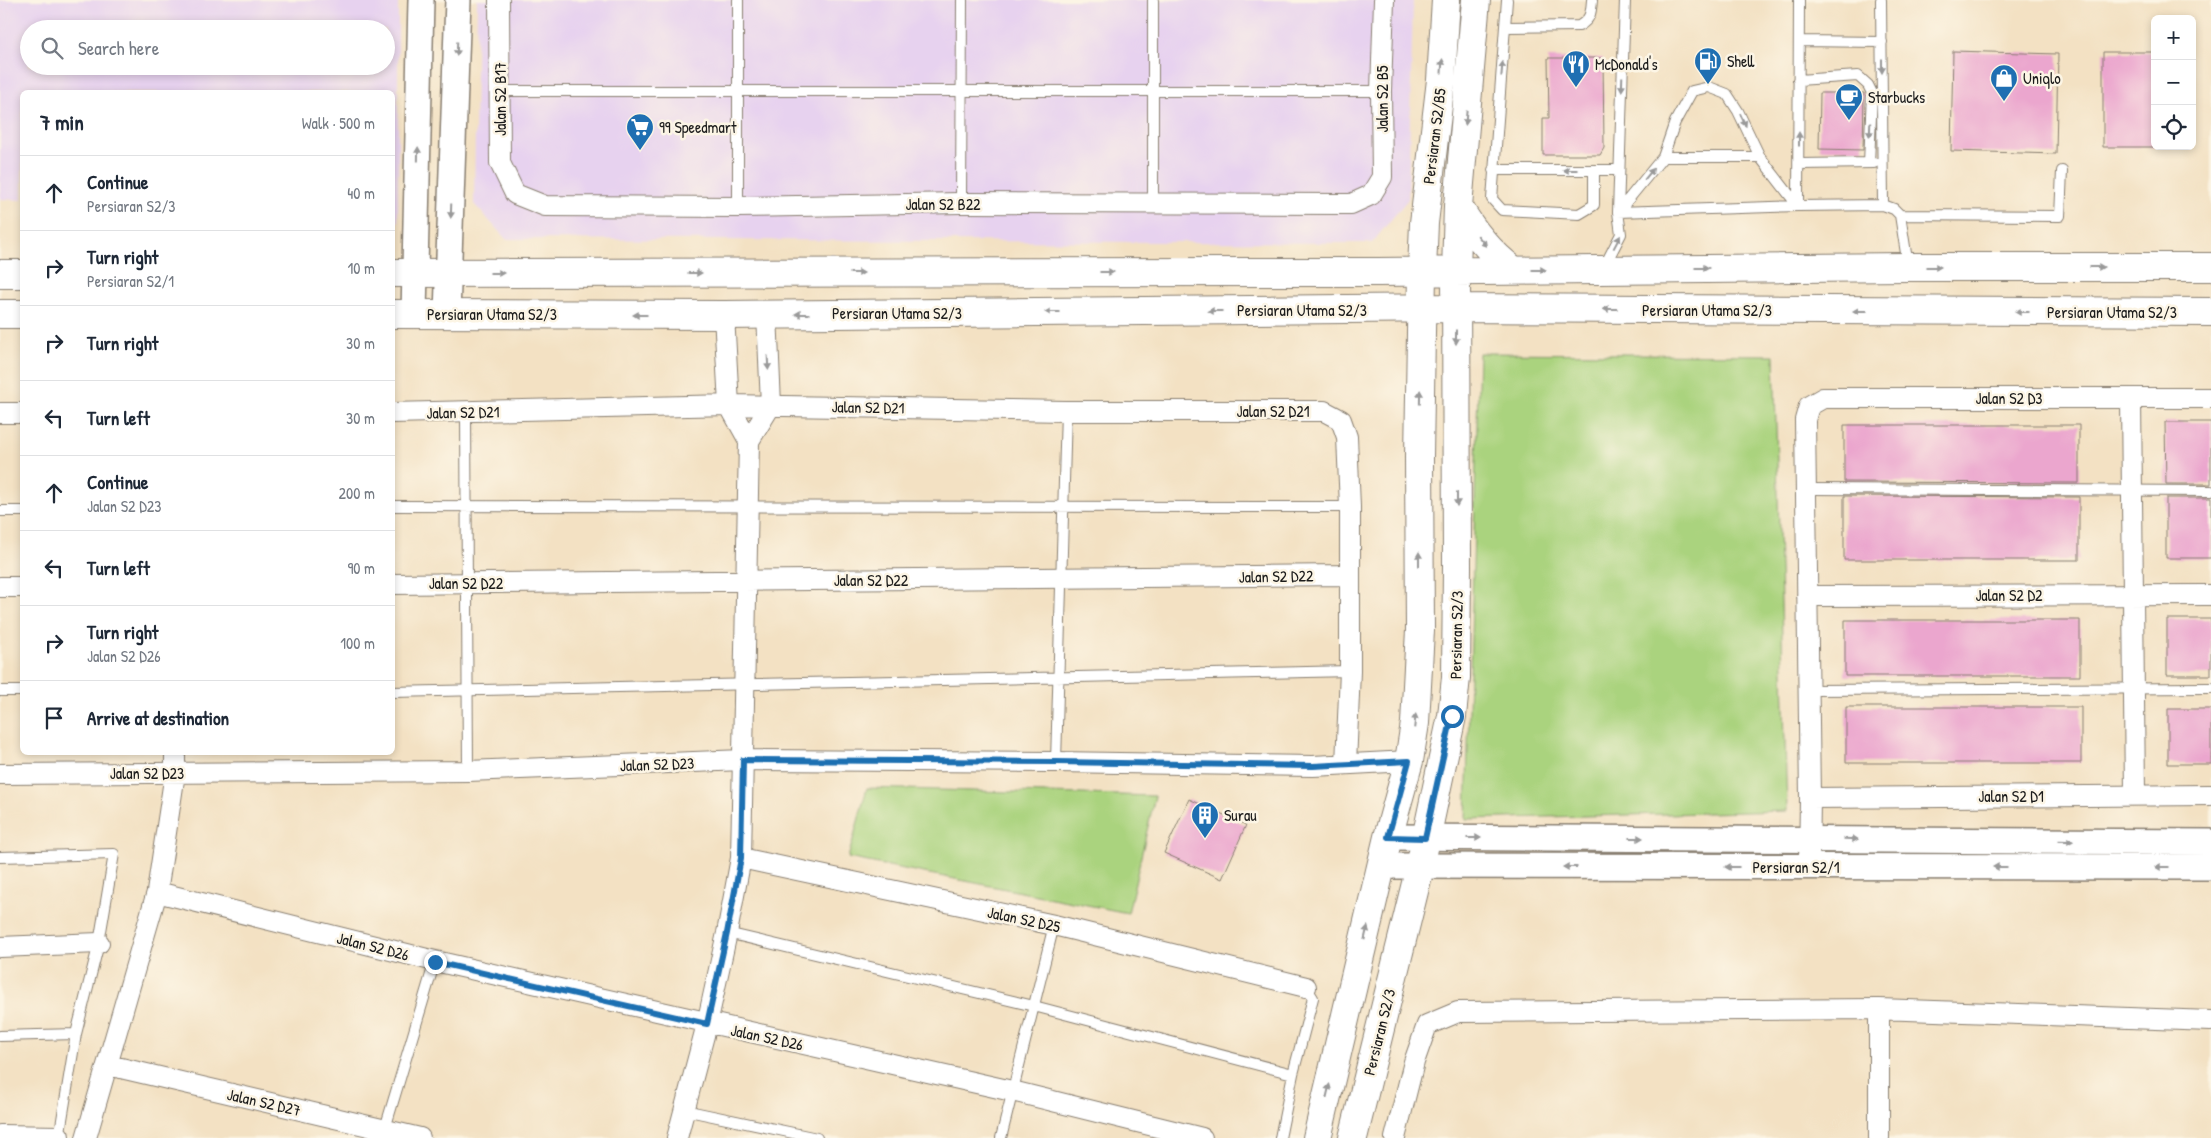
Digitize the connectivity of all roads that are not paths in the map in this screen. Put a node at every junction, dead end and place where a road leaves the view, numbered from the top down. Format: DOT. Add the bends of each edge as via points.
graph roads {
  1 [pos="421,0"];
  2 [pos="458,0"];
  3 [pos="499,0"];
  4 [pos="738,0"];
  5 [pos="962,0"];
  6 [pos="1153,0"];
  7 [pos="1384,0"];
  8 [pos="1446,0"];
  9 [pos="1476,0"];
  10 [pos="1506,0"];
  11 [pos="1592,0"];
  12 [pos="1625,0"];
  13 [pos="1799,0"];
  14 [pos="1881,0"];
  15 [pos="1505,27"];
  16 [pos="1799,41"];
  17 [pos="1882,42"];
  18 [pos="1798,80"];
  19 [pos="500,91"];
  20 [pos="1154,91"];
  21 [pos="738,92"];
  22 [pos="961,92"];
  23 [pos="1381,92"];
  24 [pos="1663,157"];
  25 [pos="1760,157"];
  26 [pos="1869,163"];
  27 [pos="1799,164"];
  28 [pos="1882,164"];
  29 [pos="1493,170"];
  30 [pos="1594,170"];
  31 [pos="1619,170"];
  32 [pos="2062,170"];
  33 [pos="515,194"];
  34 [pos="1371,195"];
  35 [pos="961,204"];
  36 [pos="1153,205"];
  37 [pos="1885,205"];
  38 [pos="1458,206"];
  39 [pos="1798,206"];
  40 [pos="738,207"];
  41 [pos="1618,212"];
  42 [pos="1900,215"];
  43 [pos="1424,223"];
  44 [pos="1908,267"];
  45 [pos="2211,268"];
  46 [pos="1602,269"];
  47 [pos="1513,270"];
  48 [pos="1422,271"];
  49 [pos="1456,271"];
  50 [pos="1377,272"];
  51 [pos="404,273"];
  52 [pos="448,273"];
  53 [pos="0,274"];
  54 [pos="20,274"];
  55 [pos="1455,308"];
  56 [pos="1421,310"];
  57 [pos="2211,312"];
  58 [pos="0,314"];
  59 [pos="20,314"];
  60 [pos="403,314"];
  61 [pos="447,314"];
  62 [pos="767,314"];
  63 [pos="724,315"];
  64 [pos="2131,398"];
  65 [pos="2211,398"];
  66 [pos="730,405"];
  67 [pos="771,405"];
  68 [pos="1066,411"];
  69 [pos="466,412"];
  70 [pos="0,413"];
  71 [pos="20,413"];
  72 [pos="395,413"];
  73 [pos="749,441"];
  74 [pos="1806,489"];
  75 [pos="2132,491"];
  76 [pos="2211,491"];
  77 [pos="466,505"];
  78 [pos="748,505"];
  79 [pos="395,506"];
  80 [pos="1063,506"];
  81 [pos="1350,507"];
  82 [pos="0,511"];
  83 [pos="20,511"];
  84 [pos="1349,576"];
  85 [pos="1061,578"];
  86 [pos="746,581"];
  87 [pos="467,583"];
  88 [pos="395,584"];
  89 [pos="0,587"];
  90 [pos="20,587"];
  91 [pos="2134,595"];
  92 [pos="2211,595"];
  93 [pos="1808,596"];
  94 [pos="1350,672"];
  95 [pos="1058,678"];
  96 [pos="744,685"];
  97 [pos="2211,688"];
  98 [pos="2136,689"];
  99 [pos="1808,690"];
  100 [pos="0,691"];
  101 [pos="20,691"];
  102 [pos="467,691"];
  103 [pos="395,692"];
  104 [pos="175,755"];
  105 [pos="743,760"];
  106 [pos="1409,761"];
  107 [pos="1056,762"];
  108 [pos="1346,764"];
  109 [pos="468,771"];
  110 [pos="175,773"];
  111 [pos="0,774"];
  112 [pos="2136,795"];
  113 [pos="2211,795"];
  114 [pos="1810,798"];
  115 [pos="1388,837"];
  116 [pos="1425,838"];
  117 [pos="1810,838"];
  118 [pos="2211,842"];
  119 [pos="0,857"];
  120 [pos="741,858"];
  121 [pos="1382,866"];
  122 [pos="1420,867"];
  123 [pos="1809,867"];
  124 [pos="2211,867"];
  125 [pos="158,892"];
  126 [pos="1054,925"];
  127 [pos="727,933"];
  128 [pos="98,943"];
  129 [pos="0,947"];
  130 [pos="435,962"];
  131 [pos="1306,987"];
  132 [pos="1034,1006"];
  133 [pos="1879,1010"];
  134 [pos="2211,1021"];
  135 [pos="707,1024"];
  136 [pos="76,1034"];
  137 [pos="0,1036"];
  138 [pos="108,1065"];
  139 [pos="1293,1074"];
  140 [pos="1012,1091"];
  141 [pos="684,1110"];
  142 [pos="384,1134"];
  143 [pos="0,1135"];
  144 [pos="59,1137"];
  145 [pos="86,1138"];
  146 [pos="420,1138"];
  147 [pos="677,1138"];
  148 [pos="817,1138"];
  149 [pos="1001,1138"];
  150 [pos="1202,1138"];
  151 [pos="1280,1138"];
  152 [pos="1316,1138"];
  153 [pos="1352,1138"];
  154 [pos="1395,1138"];
  155 [pos="1879,1138"];
  51 -- 1 [label="street, one-way"];
  2 -- 52 [label="street, one-way"];
  3 -- 19 [label="street, Jalan S2 B17"];
  4 -- 21 [label="lane"];
  5 -- 22 [label="lane"];
  6 -- 20 [label="lane"];
  7 -- 23 [label="street, Jalan S2 B5"];
  43 -- 8 [label="main road, Persiaran S2/B5, one-way" via="1441,80"];
  9 -- 38 [label="main road, Persiaran S2/B5, one-way"];
  10 -- 15 [label="lane"];
  11 -- 15 [label="lane" via="1588,21 1579,26"];
  12 -- 31 [label="lane, one-way"];
  13 -- 16 [label="lane"];
  14 -- 17 [label="lane"];
  29 -- 15 [label="lane, one-way"];
  16 -- 17 [label="lane"];
  16 -- 18 [label="lane"];
  17 -- 28 [label="lane, one-way"];
  18 -- 26 [label="lane, one-way" via="1858,76 1868,85 1872,93"];
  27 -- 18 [label="lane, one-way"];
  19 -- 21 [label="lane"];
  19 -- 33 [label="street, Jalan S2 B17" via="500,163"];
  20 -- 22 [label="lane"];
  20 -- 23 [label="lane"];
  20 -- 36 [label="lane"];
  21 -- 22 [label="lane"];
  21 -- 40 [label="lane"];
  22 -- 35 [label="lane"];
  23 -- 34 [label="street, Jalan S2 B5" via="1382,177"];
  24 -- 25 [label="lane"];
  24 -- 25 [label="lane, one-way" via="1675,122 1692,91 1709,87 1727,94"];
  41 -- 24 [label="lane, one-way"];
  25 -- 39 [label="lane"];
  26 -- 27 [label="lane"];
  26 -- 28 [label="lane"];
  27 -- 39 [label="lane"];
  28 -- 37 [label="lane"];
  30 -- 29 [label="lane, one-way"];
  29 -- 30 [label="lane" via="1492,199 1502,210 1579,214 1594,205"];
  30 -- 31 [label="lane"];
  31 -- 41 [label="lane"];
  32 -- 42 [label="lane" via="2060,216"];
  33 -- 40 [label="street, Jalan S2 B22" via="545,206"];
  34 -- 36 [label="street, Jalan S2 B22" via="1351,204"];
  35 -- 36 [label="street, Jalan S2 B22"];
  35 -- 40 [label="street, Jalan S2 B22"];
  37 -- 39 [label="lane"];
  37 -- 42 [label="lane"];
  38 -- 47 [label="main road, one-way" via="1481,242"];
  38 -- 49 [label="main road, Persiaran S2/B5"];
  39 -- 41 [label="lane"];
  46 -- 41 [label="lane, one-way" via="1621,234"];
  42 -- 44 [label="lane"];
  43 -- 48 [label="main road, Persiaran S2/B5"];
  43 -- 50 [label="main road" via="1404,256"];
  44 -- 45 [label="main road, one-way"];
  46 -- 44 [label="main road, one-way"];
  47 -- 46 [label="main road, one-way"];
  47 -- 49 [label="main road"];
  48 -- 49 [label="main road"];
  48 -- 50 [label="main road"];
  48 -- 56 [label="main road, Persiaran S2/B5"];
  49 -- 55 [label="main road, Persiaran S2/3"];
  52 -- 50 [label="main road, one-way"];
  51 -- 52 [label="main road"];
  51 -- 60 [label="street"];
  52 -- 61 [label="street"];
  53 -- 54 [label="main road"];
  55 -- 56 [label="main road, Persiaran Utama S2/3"];
  57 -- 55 [label="main road, Persiaran Utama S2/3, one-way"];
  55 -- 116 [label="main road, Persiaran S2/3, one-way" via="1456,677 1452,716"];
  56 -- 62 [label="main road, Persiaran Utama S2/3, one-way"];
  106 -- 56 [label="main road, Persiaran S2/B5, one-way" via="1415,723 1420,630"];
  58 -- 59 [label="main road"];
  60 -- 61 [label="main road, Persiaran Utama S2/3"];
  63 -- 61 [label="main road, Persiaran Utama S2/3, one-way"];
  62 -- 63 [label="main road, Persiaran Utama S2/3"];
  62 -- 67 [label="street, one-way"];
  63 -- 66 [label="street"];
  64 -- 65 [label="street, Jalan S2 D3"];
  64 -- 74 [label="street, Jalan S2 D3" via="1823,398 1809,406 1805,420"];
  64 -- 75 [label="street"];
  66 -- 67 [label="street, Jalan S2 D21"];
  66 -- 69 [label="street, Jalan S2 D21"];
  66 -- 73 [label="street"];
  67 -- 68 [label="street, Jalan S2 D21"];
  67 -- 73 [label="street"];
  68 -- 80 [label="lane"];
  68 -- 81 [label="street, Jalan S2 D21" via="1324,411 1341,420 1348,437"];
  69 -- 72 [label="street, Jalan S2 D21"];
  69 -- 77 [label="lane"];
  70 -- 71 [label="street"];
  73 -- 78 [label="street"];
  74 -- 75 [label="lane"];
  74 -- 93 [label="street"];
  75 -- 76 [label="lane"];
  75 -- 91 [label="street"];
  77 -- 78 [label="lane"];
  77 -- 79 [label="lane"];
  77 -- 87 [label="lane"];
  78 -- 80 [label="lane"];
  78 -- 86 [label="street"];
  80 -- 81 [label="lane"];
  80 -- 85 [label="lane"];
  81 -- 84 [label="street"];
  82 -- 83 [label="lane"];
  84 -- 85 [label="street, Jalan S2 D22"];
  84 -- 94 [label="street"];
  85 -- 86 [label="street, Jalan S2 D22"];
  85 -- 95 [label="lane"];
  86 -- 87 [label="street, Jalan S2 D22"];
  86 -- 96 [label="street"];
  87 -- 88 [label="street, Jalan S2 D22"];
  87 -- 102 [label="lane"];
  89 -- 90 [label="street"];
  91 -- 92 [label="street, Jalan S2 D2"];
  91 -- 93 [label="street, Jalan S2 D2"];
  91 -- 98 [label="street"];
  93 -- 99 [label="street"];
  94 -- 95 [label="lane"];
  94 -- 108 [label="street"];
  95 -- 96 [label="lane"];
  95 -- 107 [label="lane"];
  96 -- 102 [label="lane"];
  96 -- 105 [label="street"];
  97 -- 98 [label="lane"];
  98 -- 99 [label="lane"];
  98 -- 112 [label="street"];
  99 -- 114 [label="street"];
  100 -- 101 [label="lane"];
  102 -- 103 [label="lane"];
  102 -- 109 [label="lane"];
  104 -- 110 [label="street"];
  105 -- 107 [label="street, Jalan S2 D23"];
  105 -- 109 [label="street, Jalan S2 D23"];
  105 -- 120 [label="street"];
  106 -- 108 [label="street, Jalan S2 D23"];
  106 -- 115 [label="main road, Persiaran S2/B5"];
  107 -- 108 [label="street, Jalan S2 D23"];
  109 -- 110 [label="street, Jalan S2 D23"];
  110 -- 111 [label="street, Jalan S2 D23"];
  110 -- 125 [label="street"];
  112 -- 113 [label="street, Jalan S2 D1"];
  112 -- 114 [label="street, Jalan S2 D1"];
  114 -- 117 [label="street"];
  115 -- 116 [label="street, Persiaran S2/1"];
  115 -- 121 [label="main road, Persiaran S2/B5"];
  116 -- 117 [label="street, Persiaran S2/1, one-way"];
  116 -- 122 [label="main road, Persiaran S2/3"];
  117 -- 118 [label="street, Persiaran S2/1, one-way"];
  117 -- 123 [label="street"];
  119 -- 128 [label="lane" via="114,854"];
  120 -- 126 [label="street, Jalan S2 D25"];
  120 -- 127 [label="street"];
  121 -- 122 [label="street, Persiaran S2/1"];
  152 -- 121 [label="main road, Persiaran S2/B5, one-way"];
  123 -- 122 [label="street, Persiaran S2/1, one-way"];
  122 -- 153 [label="main road, Persiaran S2/3"];
  124 -- 123 [label="street, Persiaran S2/1, one-way"];
  125 -- 130 [label="street, Jalan S2 D26"];
  125 -- 138 [label="street"];
  126 -- 131 [label="street, Jalan S2 D25"];
  126 -- 132 [label="lane"];
  127 -- 132 [label="lane"];
  127 -- 135 [label="street"];
  128 -- 129 [label="street"];
  128 -- 136 [label="lane"];
  130 -- 135 [label="street, Jalan S2 D26"];
  130 -- 142 [label="lane"];
  131 -- 139 [label="lane" via="1313,998"];
  132 -- 139 [label="lane"];
  132 -- 140 [label="lane"];
  133 -- 134 [label="street"];
  133 -- 154 [label="street" via="1458,1012 1427,1024"];
  133 -- 155 [label="street"];
  135 -- 140 [label="street, Jalan S2 D26"];
  135 -- 141 [label="street"];
  136 -- 137 [label="lane"];
  136 -- 144 [label="lane"];
  138 -- 142 [label="street, Jalan S2 D27"];
  138 -- 145 [label="street"];
  139 -- 151 [label="lane"];
  140 -- 149 [label="lane"];
  140 -- 150 [label="street, Jalan S2 D26"];
  141 -- 147 [label="street"];
  141 -- 148 [label="lane"];
  142 -- 146 [label="street, Jalan S2 D27"];
  143 -- 144 [label="street"];
}
